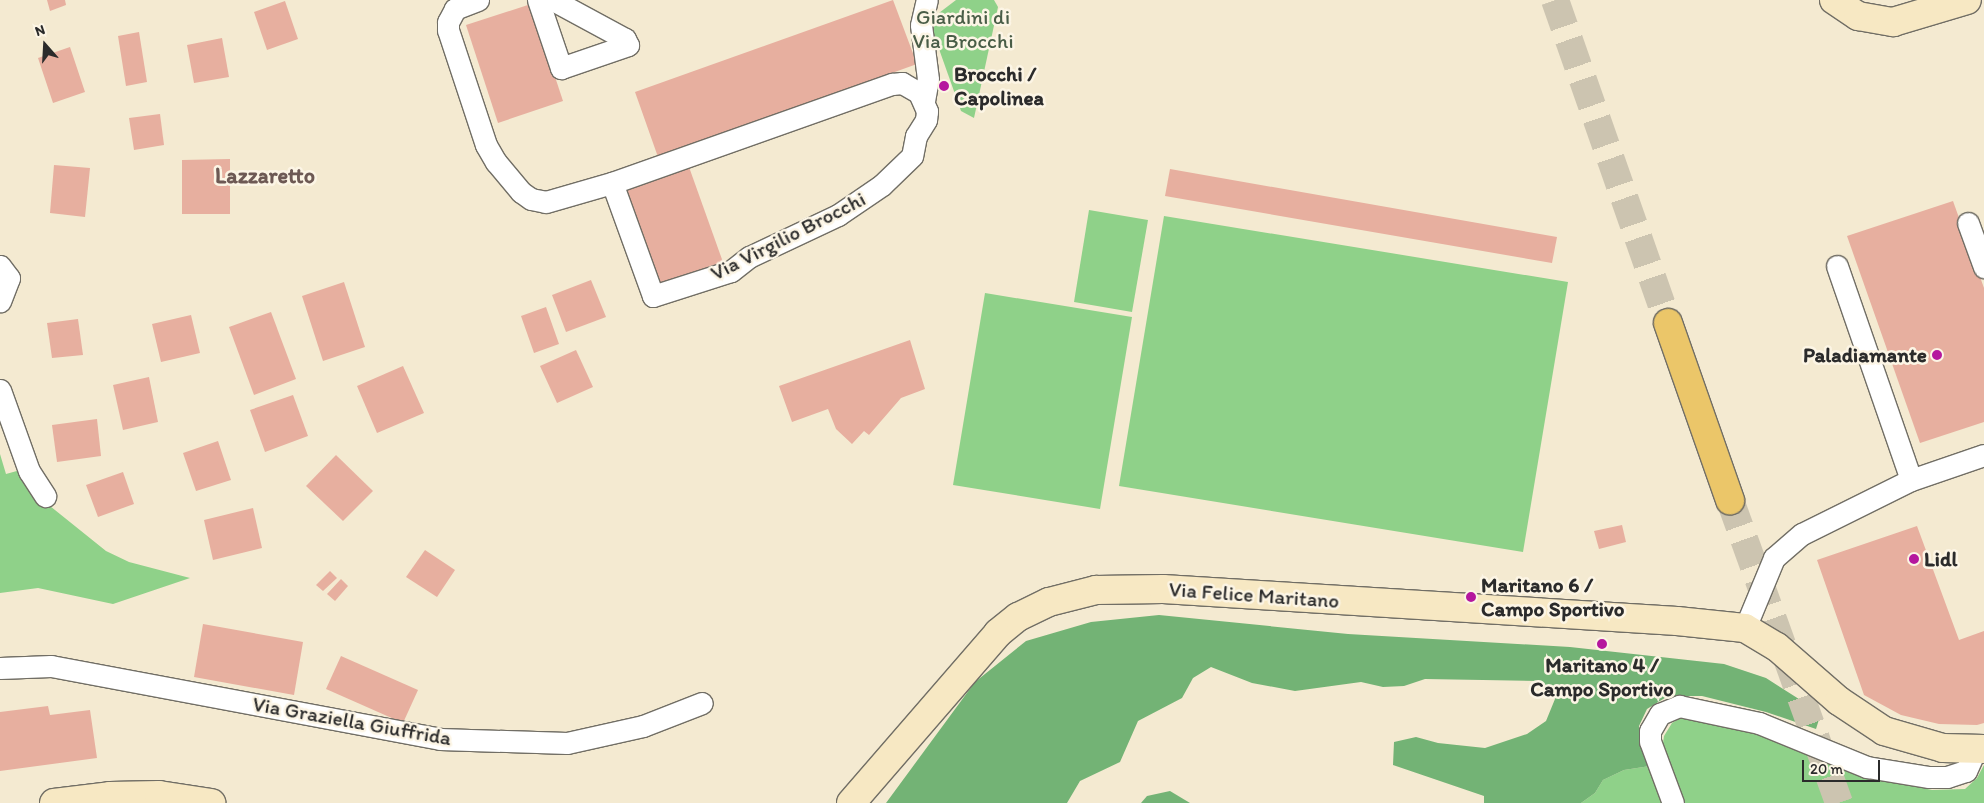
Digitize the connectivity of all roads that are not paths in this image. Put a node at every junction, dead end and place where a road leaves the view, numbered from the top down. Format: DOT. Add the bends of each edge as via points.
graph roads {
  1 [pos="478,0"];
  2 [pos="538,0"];
  3 [pos="553,0"];
  4 [pos="927,0"];
  5 [pos="1834,0"];
  6 [pos="1968,0"];
  7 [pos="924,101"];
  8 [pos="612,183"];
  9 [pos="1968,223"];
  10 [pos="0,266"];
  11 [pos="1837,266"];
  12 [pos="1984,267"];
  13 [pos="0,301"];
  14 [pos="1668,323"];
  15 [pos="0,390"];
  16 [pos="1984,455"];
  17 [pos="1911,480"];
  18 [pos="44,496"];
  19 [pos="1730,500"];
  20 [pos="1745,628"];
  21 [pos="0,668"];
  22 [pos="702,703"];
  23 [pos="1980,750"];
  24 [pos="54,803"];
  25 [pos="211,803"];
  26 [pos="851,803"];
  27 [pos="1673,803"];
  1 -- 8 [label="street" via="455,9 448,22 486,145 496,162 521,192 531,199 546,202"];
  2 -- 3 [label="street" via="561,68 628,45 625,39"];
  4 -- 7 [label="street, Via Virgilio Brocchi" via="921,25 928,79"];
  5 -- 6 [label="street" via="1858,16 1893,22"];
  7 -- 8 [label="street" via="911,87 892,84"];
  7 -- 8 [label="street, Via Virgilio Brocchi" via="926,120 916,136 912,156 865,198 838,215 749,257 731,271 656,296 651,293"];
  9 -- 12 [label="street"];
  10 -- 13 [label="street" via="9,278"];
  11 -- 17 [label="street"];
  14 -- 19 [label="highway"];
  15 -- 18 [label="street" via="29,471"];
  16 -- 17 [label="street"];
  17 -- 20 [label="street" via="1802,534 1774,558"];
  20 -- 23 [label="street, Via Felice Maritano" via="1777,647 1839,701 1884,731 1912,742"];
  20 -- 26 [label="street, Via Felice Maritano" via="1163,589 1074,594 1018,617 998,633"];
  21 -- 22 [label="street, Via Graziella Giuffrida" via="51,666 440,739 567,743 643,726"];
  23 -- 27 [label="street, Via Felice Maritano" via="1966,771 1947,777 1929,777 1867,767 1759,723 1679,706 1660,714 1650,731 1650,741"];
  24 -- 25 [label="street" via="110,796 149,796"];
}
